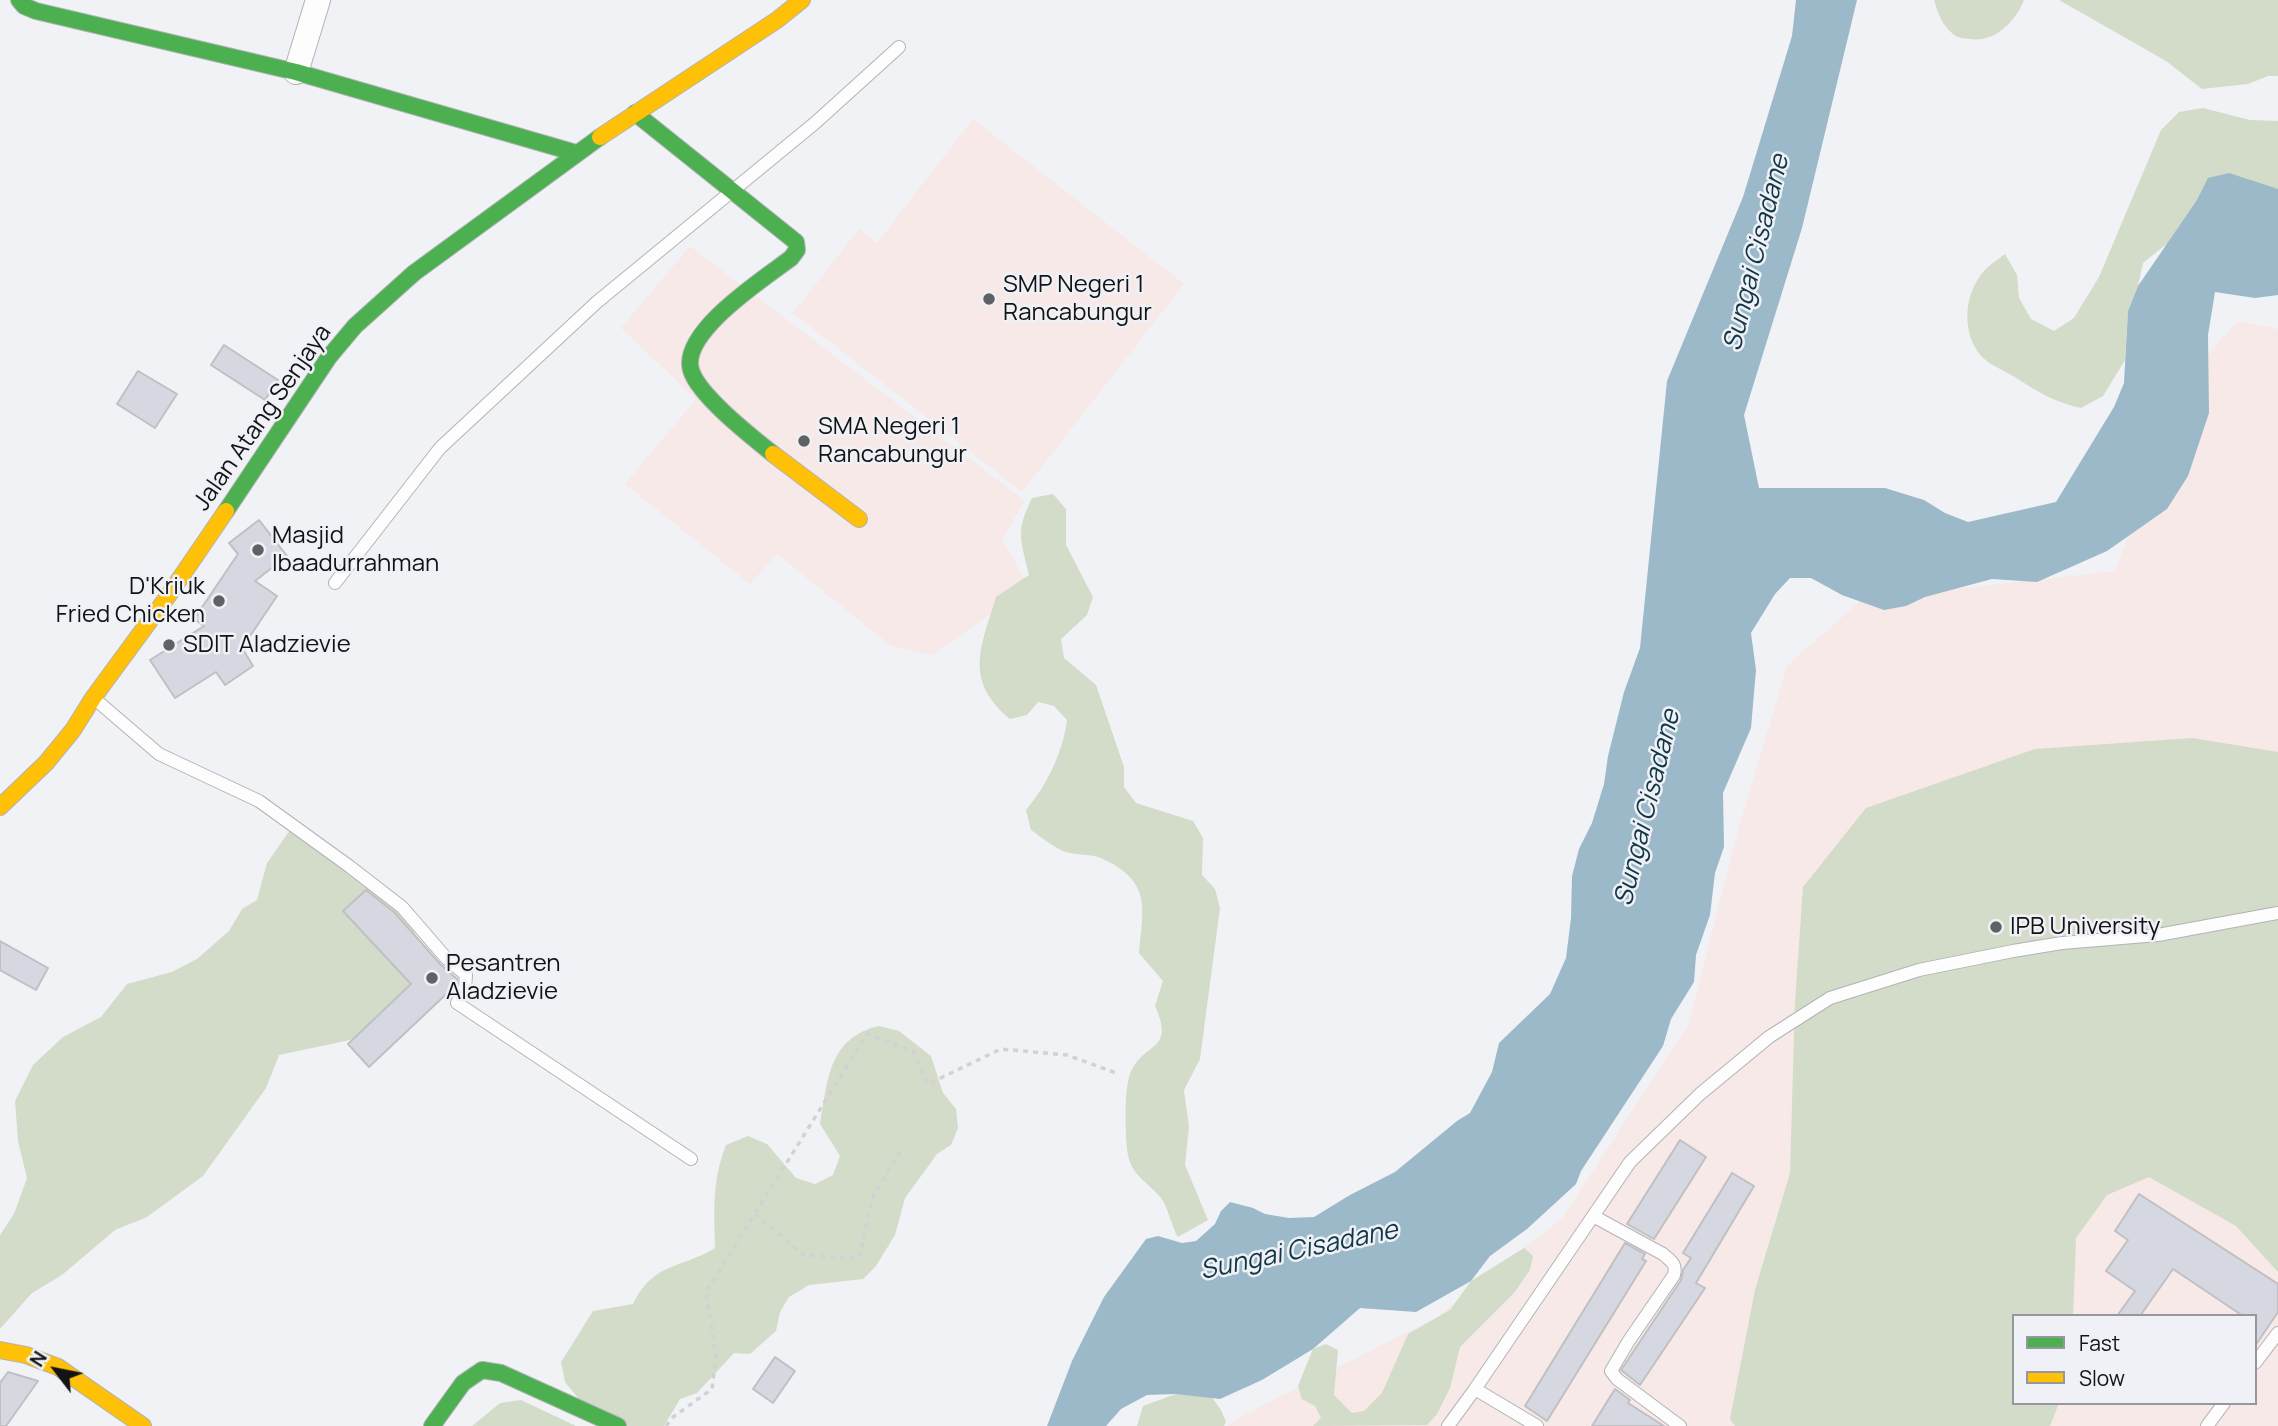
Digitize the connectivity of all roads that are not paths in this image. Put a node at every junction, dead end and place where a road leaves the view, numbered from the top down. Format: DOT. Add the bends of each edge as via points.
graph roads {
  1 [pos="19,0"];
  2 [pos="318,0"];
  3 [pos="802,0"];
  4 [pos="899,47"];
  5 [pos="296,72"];
  6 [pos="635,113"];
  7 [pos="576,153"];
  8 [pos="732,191"];
  9 [pos="859,519"];
  10 [pos="335,583"];
  11 [pos="93,698"];
  12 [pos="0,807"];
  13 [pos="2278,914"];
  14 [pos="691,1158"];
  15 [pos="1593,1216"];
  16 [pos="2278,1333"];
  17 [pos="0,1350"];
  18 [pos="2257,1360"];
  19 [pos="1475,1389"];
  20 [pos="2223,1405"];
  21 [pos="143,1426"];
  22 [pos="432,1426"];
  23 [pos="618,1426"];
  24 [pos="1448,1426"];
  25 [pos="1537,1426"];
  26 [pos="1681,1426"];
  27 [pos="2207,1426"];
  1 -- 5 [label="street" via="36,11"];
  2 -- 5 [label="street"];
  3 -- 6 [label="street, Jalan Atang Senjaya"];
  4 -- 8 [label="lane"];
  5 -- 7 [label="street"];
  6 -- 7 [label="street, Jalan Atang Senjaya"];
  6 -- 8 [label="street"];
  7 -- 11 [label="street, Jalan Atang Senjaya" via="414,273 355,326"];
  8 -- 9 [label="street" via="796,242 797,250 712,323 695,344 691,371 704,391 782,462"];
  8 -- 10 [label="lane" via="597,302 440,448"];
  11 -- 12 [label="street, Jalan Atang Senjaya" via="46,763"];
  11 -- 14 [label="lane" via="159,754 258,801 349,866 402,907 466,975 457,1003"];
  13 -- 15 [label="lane" via="2158,935 2013,951 1919,970 1830,998 1769,1037 1700,1094 1630,1162"];
  15 -- 19 [label="lane"];
  15 -- 26 [label="lane" via="1663,1254 1676,1268 1611,1371"];
  16 -- 18 [label="lane"];
  17 -- 21 [label="street" via="58,1367"];
  19 -- 24 [label="lane"];
  19 -- 25 [label="lane"];
  20 -- 27 [label="lane"];
  22 -- 23 [label="street" via="463,1383 482,1370 501,1373"];
}
